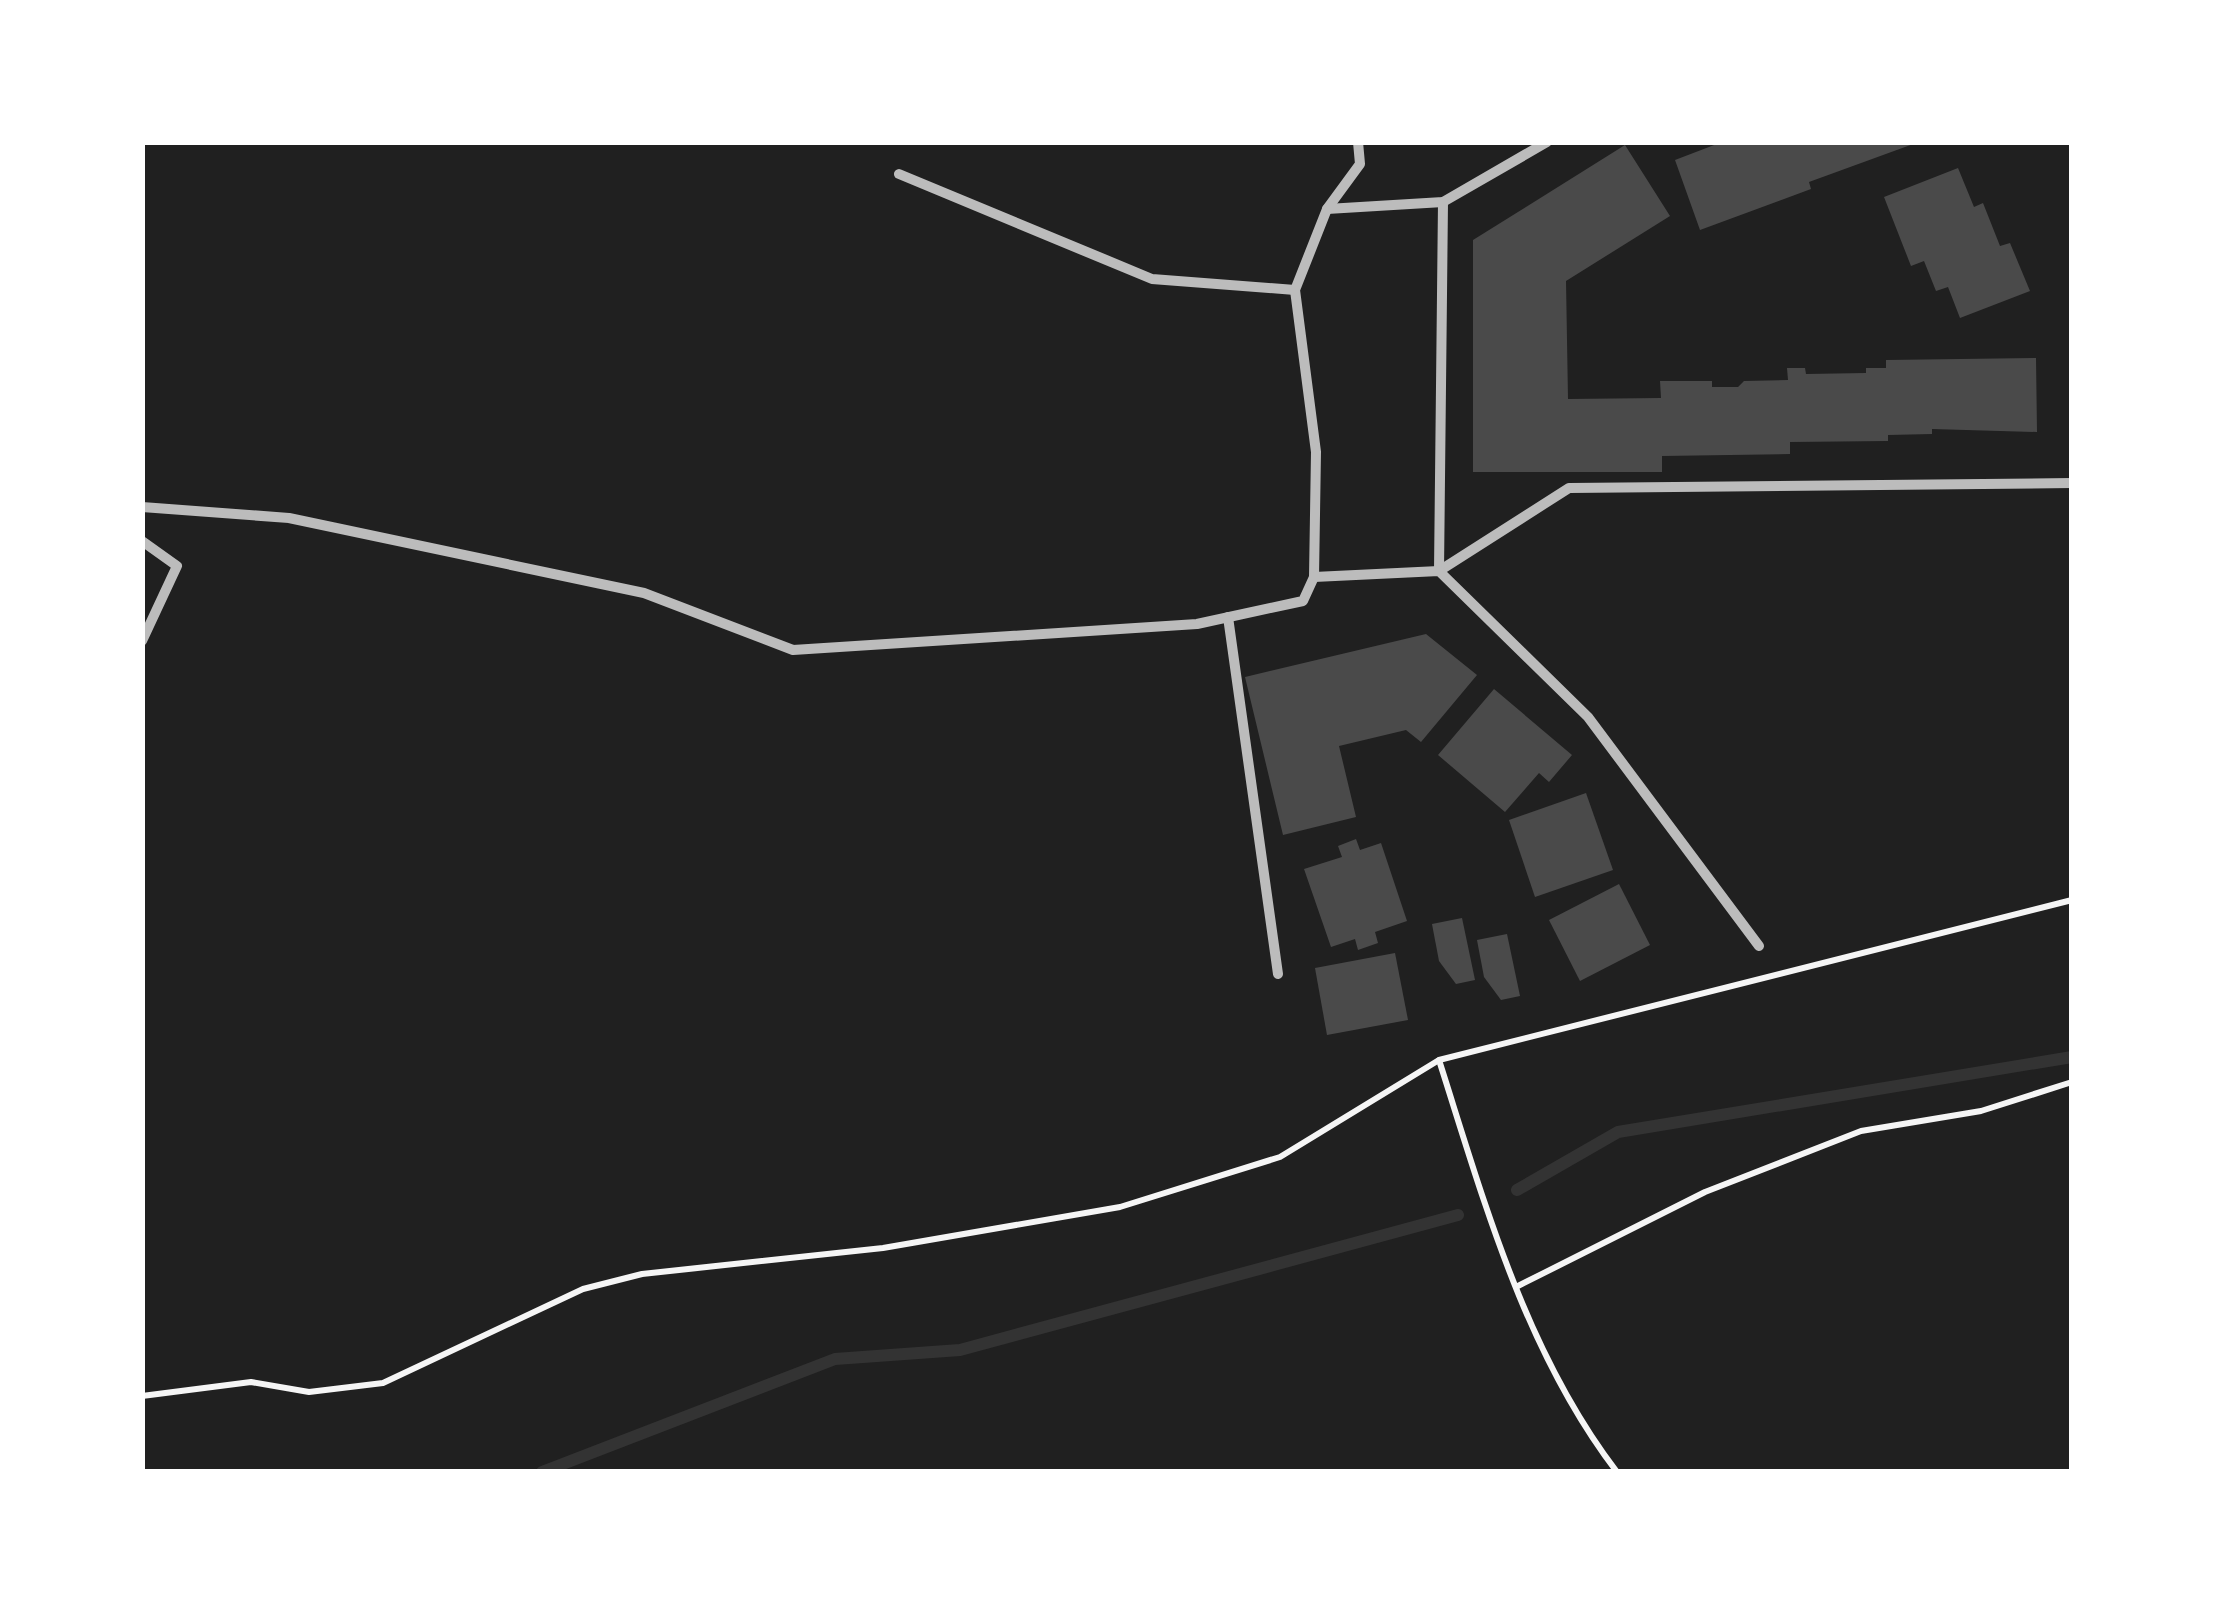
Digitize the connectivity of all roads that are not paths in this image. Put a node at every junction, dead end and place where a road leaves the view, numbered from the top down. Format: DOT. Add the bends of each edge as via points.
graph roads {
  1 [pos="1358,142"];
  2 [pos="1547,142"];
  3 [pos="899,174"];
  4 [pos="1443,202"];
  5 [pos="1327,209"];
  6 [pos="1296,290"];
  7 [pos="2072,484"];
  8 [pos="142,507"];
  9 [pos="142,541"];
  10 [pos="1439,570"];
  11 [pos="1314,577"];
  12 [pos="1228,618"];
  13 [pos="142,641"];
  14 [pos="1758,946"];
  15 [pos="1278,974"];
  1 -- 5 [label="street" via="1360,164"];
  2 -- 4 [label="street"];
  3 -- 6 [label="street" via="1152,279"];
  4 -- 5 [label="street"];
  4 -- 10 [label="street"];
  5 -- 6 [label="street"];
  6 -- 11 [label="street" via="1316,452"];
  7 -- 10 [label="street" via="1569,488"];
  8 -- 12 [label="street" via="290,518 644,593 793,650"];
  9 -- 13 [label="street" via="177,566"];
  10 -- 11 [label="street"];
  10 -- 14 [label="street" via="1588,717"];
  11 -- 12 [label="street" via="1304,601"];
  12 -- 15 [label="street"];
}
